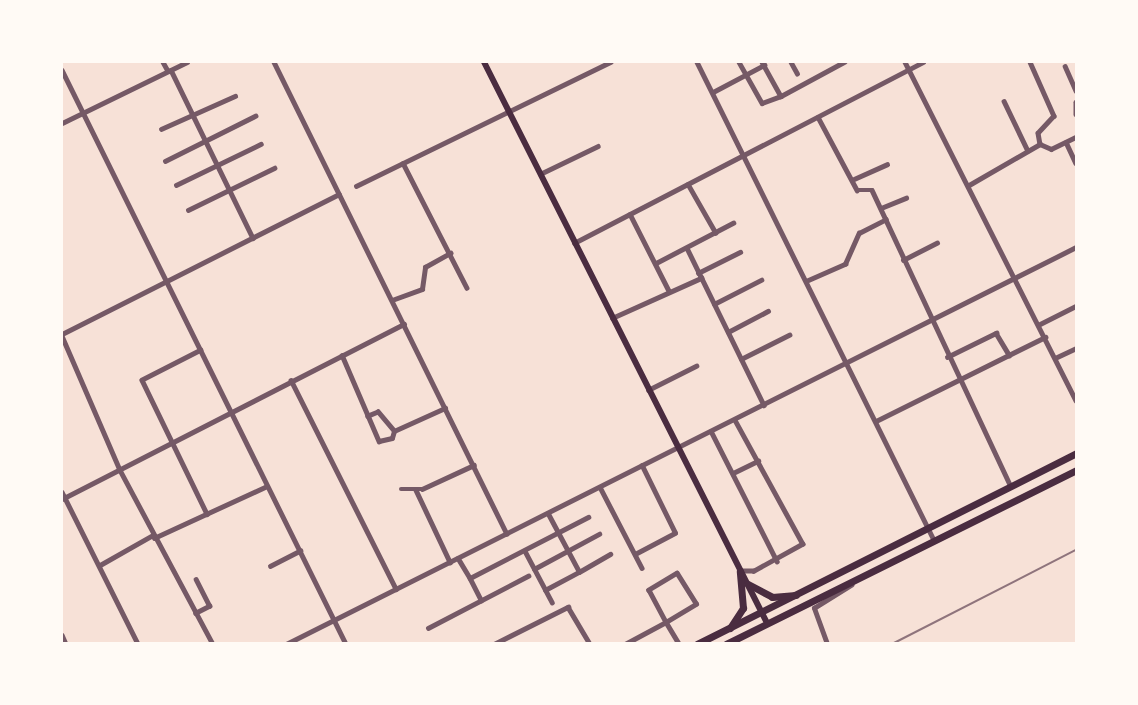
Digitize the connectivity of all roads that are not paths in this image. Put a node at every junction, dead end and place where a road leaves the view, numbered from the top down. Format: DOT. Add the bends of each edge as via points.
graph roads {
  1 [pos="162,62"];
  2 [pos="187,62"];
  3 [pos="274,62"];
  4 [pos="484,62"];
  5 [pos="610,62"];
  6 [pos="697,62"];
  7 [pos="739,62"];
  8 [pos="791,62"];
  9 [pos="843,62"];
  10 [pos="905,62"];
  11 [pos="923,62"];
  12 [pos="1030,62"];
  13 [pos="763,63"];
  14 [pos="1065,66"];
  15 [pos="909,69"];
  16 [pos="62,70"];
  17 [pos="169,71"];
  18 [pos="797,73"];
  19 [pos="746,74"];
  20 [pos="1077,91"];
  21 [pos="713,92"];
  22 [pos="235,96"];
  23 [pos="781,96"];
  24 [pos="1004,101"];
  25 [pos="1077,102"];
  26 [pos="509,111"];
  27 [pos="83,112"];
  28 [pos="1077,114"];
  29 [pos="194,115"];
  30 [pos="255,116"];
  31 [pos="819,117"];
  32 [pos="62,123"];
  33 [pos="161,129"];
  34 [pos="1077,137"];
  35 [pos="206,140"];
  36 [pos="1066,142"];
  37 [pos="261,144"];
  38 [pos="1040,144"];
  39 [pos="598,146"];
  40 [pos="1028,151"];
  41 [pos="742,157"];
  42 [pos="165,161"];
  43 [pos="403,163"];
  44 [pos="1077,163"];
  45 [pos="219,164"];
  46 [pos="887,164"];
  47 [pos="274,168"];
  48 [pos="540,174"];
  49 [pos="854,179"];
  50 [pos="688,184"];
  51 [pos="969,184"];
  52 [pos="176,185"];
  53 [pos="356,186"];
  54 [pos="230,190"];
  55 [pos="339,194"];
  56 [pos="906,198"];
  57 [pos="881,208"];
  58 [pos="188,210"];
  59 [pos="630,214"];
  60 [pos="886,219"];
  61 [pos="733,223"];
  62 [pos="716,233"];
  63 [pos="253,238"];
  64 [pos="574,243"];
  65 [pos="937,243"];
  66 [pos="1077,247"];
  67 [pos="687,248"];
  68 [pos="740,252"];
  69 [pos="450,253"];
  70 [pos="903,260"];
  71 [pos="656,263"];
  72 [pos="700,276"];
  73 [pos="1016,279"];
  74 [pos="761,280"];
  75 [pos="807,281"];
  76 [pos="167,282"];
  77 [pos="467,288"];
  78 [pos="669,291"];
  79 [pos="392,300"];
  80 [pos="714,304"];
  81 [pos="1077,306"];
  82 [pos="768,311"];
  83 [pos="612,318"];
  84 [pos="930,320"];
  85 [pos="404,324"];
  86 [pos="1040,324"];
  87 [pos="728,332"];
  88 [pos="789,334"];
  89 [pos="62,335"];
  90 [pos="1045,337"];
  91 [pos="1077,348"];
  92 [pos="201,350"];
  93 [pos="342,355"];
  94 [pos="1009,355"];
  95 [pos="946,357"];
  96 [pos="1055,358"];
  97 [pos="741,359"];
  98 [pos="847,363"];
  99 [pos="696,366"];
  100 [pos="291,380"];
  101 [pos="957,380"];
  102 [pos="648,390"];
  103 [pos="1075,392"];
  104 [pos="1077,400"];
  105 [pos="764,405"];
  106 [pos="445,408"];
  107 [pos="231,412"];
  108 [pos="368,416"];
  109 [pos="735,420"];
  110 [pos="876,421"];
  111 [pos="394,431"];
  112 [pos="711,431"];
  113 [pos="172,445"];
  114 [pos="677,448"];
  115 [pos="1077,453"];
  116 [pos="758,461"];
  117 [pos="474,465"];
  118 [pos="642,466"];
  119 [pos="120,470"];
  120 [pos="1077,470"];
  121 [pos="733,473"];
  122 [pos="1010,485"];
  123 [pos="267,486"];
  124 [pos="600,487"];
  125 [pos="401,489"];
  126 [pos="416,490"];
  127 [pos="62,492"];
  128 [pos="63,498"];
  129 [pos="207,514"];
  130 [pos="548,514"];
  131 [pos="588,517"];
  132 [pos="929,528"];
  133 [pos="559,533"];
  134 [pos="507,534"];
  135 [pos="599,534"];
  136 [pos="154,537"];
  137 [pos="934,540"];
  138 [pos="525,550"];
  139 [pos="300,551"];
  140 [pos="568,551"];
  141 [pos="610,555"];
  142 [pos="635,555"];
  143 [pos="458,558"];
  144 [pos="777,561"];
  145 [pos="450,562"];
  146 [pos="100,566"];
  147 [pos="270,566"];
  148 [pos="642,568"];
  149 [pos="534,569"];
  150 [pos="740,571"];
  151 [pos="579,572"];
  152 [pos="870,572"];
  153 [pos="528,576"];
  154 [pos="471,578"];
  155 [pos="196,579"];
  156 [pos="747,584"];
  157 [pos="396,589"];
  158 [pos="545,590"];
  159 [pos="796,595"];
  160 [pos="481,600"];
  161 [pos="552,602"];
  162 [pos="762,612"];
  163 [pos="196,613"];
  164 [pos="334,619"];
  165 [pos="666,622"];
  166 [pos="767,623"];
  167 [pos="428,628"];
  168 [pos="730,628"];
  169 [pos="62,635"];
  170 [pos="64,643"];
  171 [pos="346,643"];
  172 [pos="138,644"];
  173 [pos="213,644"];
  174 [pos="286,644"];
  175 [pos="494,644"];
  176 [pos="590,644"];
  177 [pos="625,644"];
  178 [pos="679,644"];
  179 [pos="697,644"];
  180 [pos="726,644"];
  181 [pos="827,644"];
  1 -- 17 [label="street"];
  2 -- 17 [label="street"];
  3 -- 55 [label="street"];
  4 -- 26 [label="main road"];
  5 -- 26 [label="street"];
  6 -- 21 [label="street"];
  7 -- 19 [label="street"];
  8 -- 18 [label="street"];
  9 -- 23 [label="street"];
  10 -- 15 [label="street"];
  11 -- 15 [label="street"];
  12 -- 38 [label="street" via="1054,116 1038,133"];
  13 -- 19 [label="street"];
  13 -- 23 [label="street"];
  14 -- 20 [label="street"];
  15 -- 31 [label="street"];
  15 -- 51 [label="street"];
  16 -- 27 [label="street"];
  17 -- 27 [label="street"];
  17 -- 29 [label="street"];
  19 -- 21 [label="street"];
  19 -- 23 [label="street" via="764,105"];
  21 -- 41 [label="street"];
  22 -- 29 [label="street"];
  24 -- 40 [label="street"];
  25 -- 28 [label="street"];
  26 -- 43 [label="street"];
  26 -- 48 [label="main road"];
  27 -- 32 [label="street"];
  27 -- 76 [label="street"];
  29 -- 33 [label="street"];
  29 -- 35 [label="street"];
  30 -- 35 [label="street"];
  31 -- 41 [label="street"];
  31 -- 49 [label="street"];
  34 -- 36 [label="street"];
  35 -- 42 [label="street"];
  35 -- 45 [label="street"];
  36 -- 38 [label="street" via="1051,149"];
  36 -- 44 [label="street"];
  37 -- 45 [label="street"];
  38 -- 40 [label="street"];
  39 -- 48 [label="street"];
  40 -- 51 [label="street"];
  41 -- 50 [label="street"];
  41 -- 75 [label="street"];
  43 -- 53 [label="street"];
  43 -- 69 [label="street"];
  45 -- 52 [label="street"];
  45 -- 54 [label="street"];
  46 -- 49 [label="street"];
  47 -- 54 [label="street"];
  48 -- 64 [label="main road"];
  49 -- 57 [label="street" via="859,191 872,190"];
  50 -- 59 [label="street"];
  50 -- 62 [label="street"];
  51 -- 73 [label="street"];
  54 -- 58 [label="street"];
  54 -- 63 [label="street"];
  55 -- 63 [label="street"];
  55 -- 79 [label="street"];
  56 -- 57 [label="street"];
  57 -- 60 [label="street"];
  59 -- 64 [label="street"];
  59 -- 71 [label="street"];
  60 -- 70 [label="street"];
  60 -- 75 [label="street" via="860,232 845,264"];
  61 -- 62 [label="street"];
  62 -- 67 [label="street"];
  63 -- 76 [label="street"];
  64 -- 83 [label="main road"];
  65 -- 70 [label="street"];
  66 -- 73 [label="street"];
  67 -- 71 [label="street"];
  67 -- 72 [label="street"];
  68 -- 72 [label="street"];
  69 -- 77 [label="street"];
  69 -- 79 [label="street" via="425,267 422,289"];
  70 -- 84 [label="street"];
  71 -- 78 [label="street"];
  72 -- 78 [label="street"];
  72 -- 80 [label="street"];
  73 -- 84 [label="street"];
  73 -- 86 [label="street"];
  74 -- 80 [label="street"];
  75 -- 98 [label="street"];
  76 -- 89 [label="street"];
  76 -- 92 [label="street"];
  78 -- 83 [label="street"];
  79 -- 85 [label="street"];
  80 -- 87 [label="street"];
  81 -- 86 [label="street"];
  82 -- 87 [label="street"];
  83 -- 102 [label="main road"];
  84 -- 95 [label="street"];
  84 -- 98 [label="street"];
  85 -- 93 [label="street"];
  85 -- 106 [label="street"];
  86 -- 90 [label="street"];
  87 -- 97 [label="street"];
  88 -- 97 [label="street"];
  89 -- 119 [label="street"];
  90 -- 94 [label="street"];
  90 -- 96 [label="street"];
  91 -- 96 [label="street"];
  92 -- 107 [label="street"];
  92 -- 113 [label="street" via="142,380"];
  93 -- 100 [label="street"];
  93 -- 108 [label="street"];
  94 -- 95 [label="street" via="996,333"];
  94 -- 101 [label="street"];
  95 -- 101 [label="street"];
  96 -- 103 [label="street"];
  97 -- 105 [label="street"];
  98 -- 105 [label="street"];
  98 -- 110 [label="street"];
  99 -- 102 [label="street"];
  100 -- 107 [label="street"];
  100 -- 157 [label="street"];
  101 -- 110 [label="street"];
  101 -- 122 [label="street"];
  102 -- 114 [label="main road"];
  103 -- 104 [label="street"];
  105 -- 109 [label="street"];
  106 -- 111 [label="street"];
  106 -- 117 [label="street"];
  107 -- 113 [label="street"];
  107 -- 123 [label="street"];
  108 -- 111 [label="street" via="377,411"];
  108 -- 111 [label="street" via="381,443"];
  109 -- 112 [label="street"];
  109 -- 116 [label="street"];
  110 -- 132 [label="street"];
  112 -- 114 [label="street"];
  112 -- 121 [label="street"];
  113 -- 119 [label="street"];
  113 -- 129 [label="street"];
  114 -- 118 [label="street"];
  114 -- 150 [label="main road"];
  115 -- 122 [label="main road"];
  116 -- 121 [label="street"];
  116 -- 144 [label="street" via="803,544"];
  117 -- 126 [label="street"];
  117 -- 134 [label="street"];
  118 -- 124 [label="street"];
  118 -- 142 [label="street" via="675,533"];
  119 -- 128 [label="street"];
  119 -- 136 [label="street"];
  120 -- 137 [label="main road"];
  121 -- 144 [label="street"];
  122 -- 132 [label="main road"];
  123 -- 129 [label="street"];
  123 -- 139 [label="street"];
  124 -- 130 [label="street"];
  124 -- 142 [label="street"];
  125 -- 126 [label="street"];
  126 -- 145 [label="street"];
  127 -- 128 [label="street"];
  128 -- 146 [label="street"];
  129 -- 136 [label="street"];
  130 -- 133 [label="street"];
  130 -- 134 [label="street"];
  131 -- 133 [label="street"];
  132 -- 137 [label="street"];
  132 -- 159 [label="main road"];
  133 -- 138 [label="street"];
  133 -- 140 [label="street"];
  134 -- 143 [label="street"];
  135 -- 140 [label="street"];
  136 -- 146 [label="street"];
  136 -- 163 [label="street"];
  137 -- 152 [label="main road"];
  138 -- 149 [label="street"];
  138 -- 154 [label="street"];
  139 -- 147 [label="street"];
  139 -- 164 [label="street"];
  140 -- 149 [label="street"];
  140 -- 151 [label="street"];
  141 -- 151 [label="street"];
  142 -- 148 [label="street"];
  143 -- 145 [label="street"];
  143 -- 154 [label="street"];
  144 -- 150 [label="street" via="754,572"];
  145 -- 157 [label="street"];
  146 -- 172 [label="street"];
  149 -- 158 [label="street"];
  150 -- 156 [label="main road"];
  150 -- 168 [label="main road" via="743,609"];
  151 -- 158 [label="street"];
  152 -- 166 [label="main road"];
  152 -- 181 [label="street" via="813,612"];
  153 -- 160 [label="street"];
  154 -- 160 [label="street"];
  155 -- 163 [label="street" via="210,606"];
  156 -- 159 [label="main road" via="772,597"];
  156 -- 162 [label="main road"];
  157 -- 164 [label="street"];
  158 -- 161 [label="street"];
  159 -- 162 [label="main road"];
  160 -- 167 [label="street"];
  162 -- 166 [label="main road"];
  162 -- 168 [label="main road"];
  163 -- 173 [label="street"];
  164 -- 171 [label="street"];
  164 -- 174 [label="street"];
  165 -- 165 [label="street" via="650,586 677,573 696,602"];
  165 -- 177 [label="street"];
  165 -- 178 [label="street"];
  166 -- 180 [label="main road"];
  168 -- 179 [label="main road"];
  169 -- 170 [label="street"];
  175 -- 176 [label="street" via="568,607"];
}
